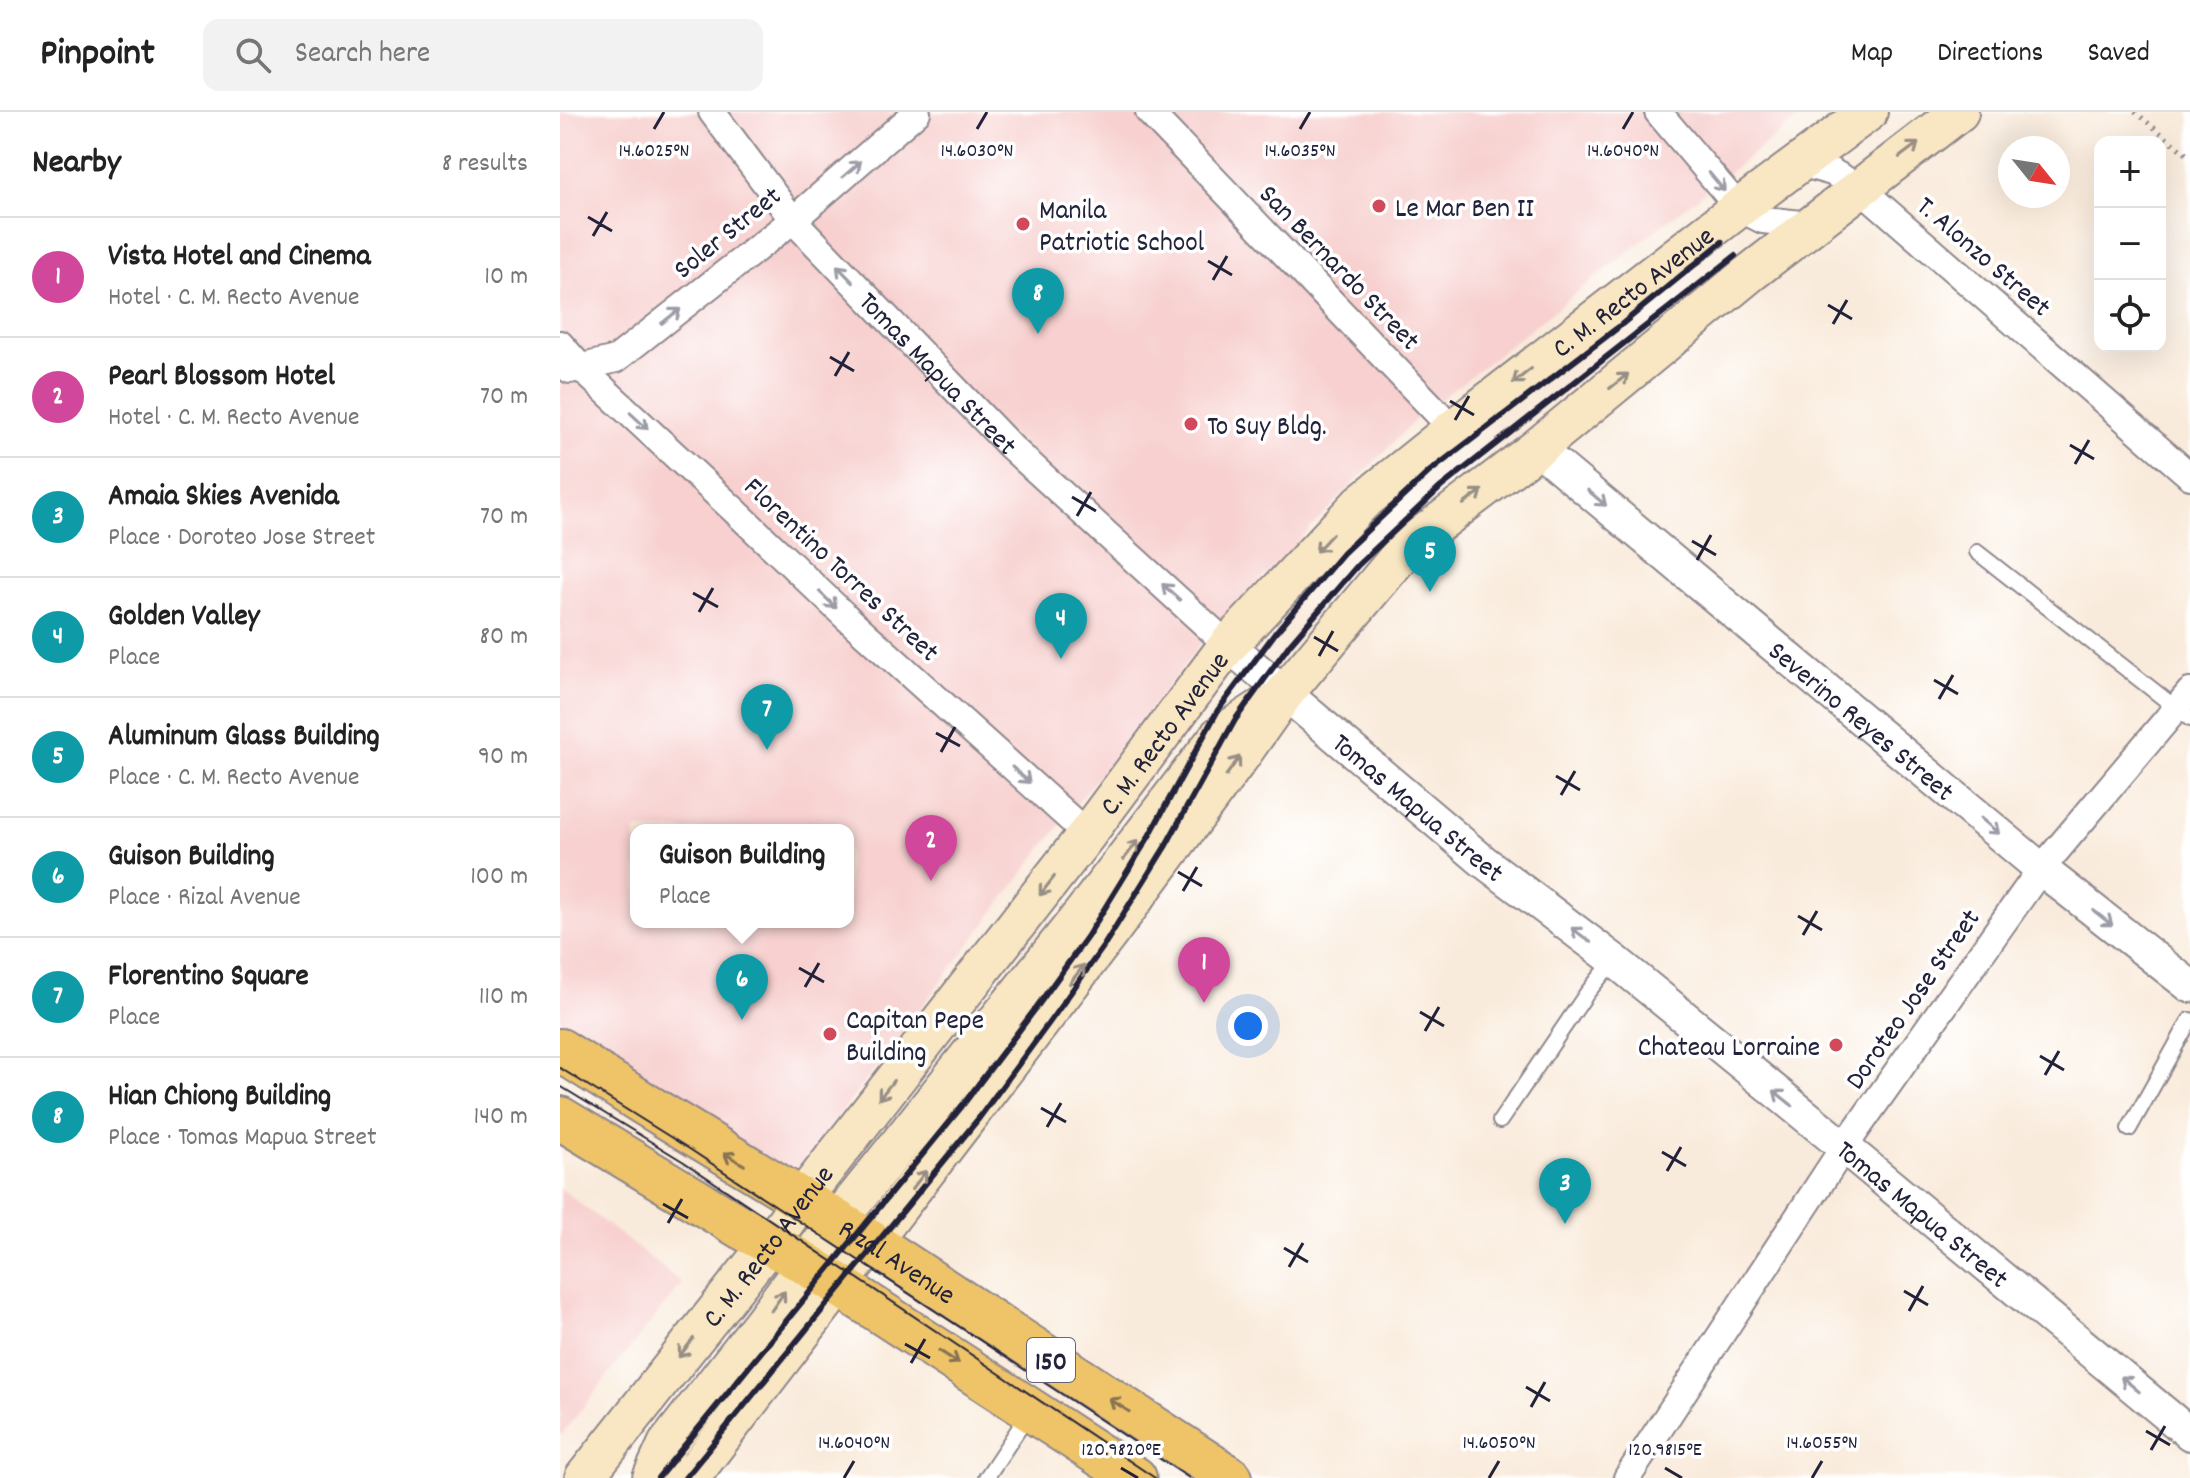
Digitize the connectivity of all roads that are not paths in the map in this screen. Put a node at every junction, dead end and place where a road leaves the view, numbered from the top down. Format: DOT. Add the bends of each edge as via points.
graph roads {
  1 [pos="712,112"];
  2 [pos="917,112"];
  3 [pos="1149,112"];
  4 [pos="1658,112"];
  5 [pos="1868,112"];
  6 [pos="1959,112"];
  7 [pos="1800,163"];
  8 [pos="1860,188"];
  9 [pos="1739,208"];
  10 [pos="793,220"];
  11 [pos="1811,225"];
  12 [pos="560,344"];
  13 [pos="571,370"];
  14 [pos="1453,429"];
  15 [pos="1537,448"];
  16 [pos="2190,476"];
  17 [pos="1977,552"];
  18 [pos="1228,645"];
  19 [pos="1284,694"];
  20 [pos="2186,706"];
  21 [pos="1087,834"];
  22 [pos="2041,869"];
  23 [pos="1614,960"];
  24 [pos="2190,986"];
  25 [pos="2190,1020"];
  26 [pos="560,1050"];
  27 [pos="560,1118"];
  28 [pos="1500,1121"];
  29 [pos="2129,1129"];
  30 [pos="1844,1147"];
  31 [pos="801,1200"];
  32 [pos="854,1232"];
  33 [pos="804,1264"];
  34 [pos="1032,1410"];
  35 [pos="2190,1434"];
  36 [pos="584,1478"];
  37 [pos="652,1478"];
  38 [pos="686,1478"];
  39 [pos="986,1478"];
  40 [pos="1135,1478"];
  41 [pos="1231,1478"];
  42 [pos="1627,1478"];
  1 -- 10 [label="street, Tomas Mapua Street"];
  10 -- 2 [label="street, Soler Street, one-way"];
  3 -- 14 [label="street, San Bernardo Street"];
  4 -- 9 [label="street, one-way"];
  5 -- 7 [label="main road, C. M. Recto Avenue"];
  8 -- 6 [label="main road, C. M. Recto Avenue, one-way"];
  7 -- 8 [label="street, T. Alonzo Street"];
  7 -- 9 [label="main road, C. M. Recto Avenue"];
  8 -- 11 [label="main road, C. M. Recto Avenue"];
  8 -- 16 [label="street, T. Alonzo Street"];
  9 -- 11 [label="street" via="1763,220"];
  9 -- 14 [label="main road, C. M. Recto Avenue, one-way"];
  13 -- 10 [label="street, Soler Street, one-way" via="616,359"];
  18 -- 10 [label="street, Tomas Mapua Street, one-way" via="1011,447"];
  15 -- 11 [label="main road, C. M. Recto Avenue, one-way"];
  12 -- 13 [label="street, Florentino Torres Street"];
  13 -- 21 [label="street, Florentino Torres Street, one-way" via="734,510"];
  14 -- 18 [label="main road, C. M. Recto Avenue, one-way" via="1361,503"];
  19 -- 15 [label="main road, C. M. Recto Avenue, one-way" via="1407,547"];
  15 -- 22 [label="street, Severino Reyes Street, one-way"];
  17 -- 20 [label="lane"];
  18 -- 19 [label="street, Tomas Mapua Street"];
  18 -- 21 [label="main road, C. M. Recto Avenue"];
  23 -- 19 [label="street, Tomas Mapua Street, one-way" via="1483,861"];
  32 -- 19 [label="main road, C. M. Recto Avenue, one-way" via="1084,912 1219,736"];
  20 -- 22 [label="street, Doroteo Jose Street"];
  21 -- 31 [label="main road, C. M. Recto Avenue, one-way"];
  22 -- 24 [label="street, Severino Reyes Street, one-way"];
  22 -- 30 [label="street, Doroteo Jose Street"];
  23 -- 28 [label="lane"];
  30 -- 23 [label="street, Tomas Mapua Street, one-way"];
  25 -- 29 [label="lane"];
  31 -- 26 [label="main road, Rizal Avenue / 150, one-way"];
  27 -- 33 [label="main road, Rizal Avenue / 150"];
  35 -- 30 [label="street, Tomas Mapua Street, one-way"];
  30 -- 42 [label="street, Doroteo Jose Street"];
  31 -- 32 [label="main road, Rizal Avenue / 150"];
  31 -- 33 [label="main road, C. M. Recto Avenue"];
  32 -- 33 [label="main road, C. M. Recto Avenue"];
  41 -- 32 [label="main road, Rizal Avenue / 150, one-way"];
  33 -- 34 [label="main road, Rizal Avenue / 150, one-way"];
  33 -- 36 [label="main road, C. M. Recto Avenue, one-way"];
  37 -- 33 [label="main road, C. M. Recto Avenue, one-way" via="667,1445"];
  33 -- 38 [label="main road, C. M. Recto Avenue" via="697,1469"];
  34 -- 39 [label="lane"];
  34 -- 40 [label="main road, Rizal Avenue / 150"];
}
